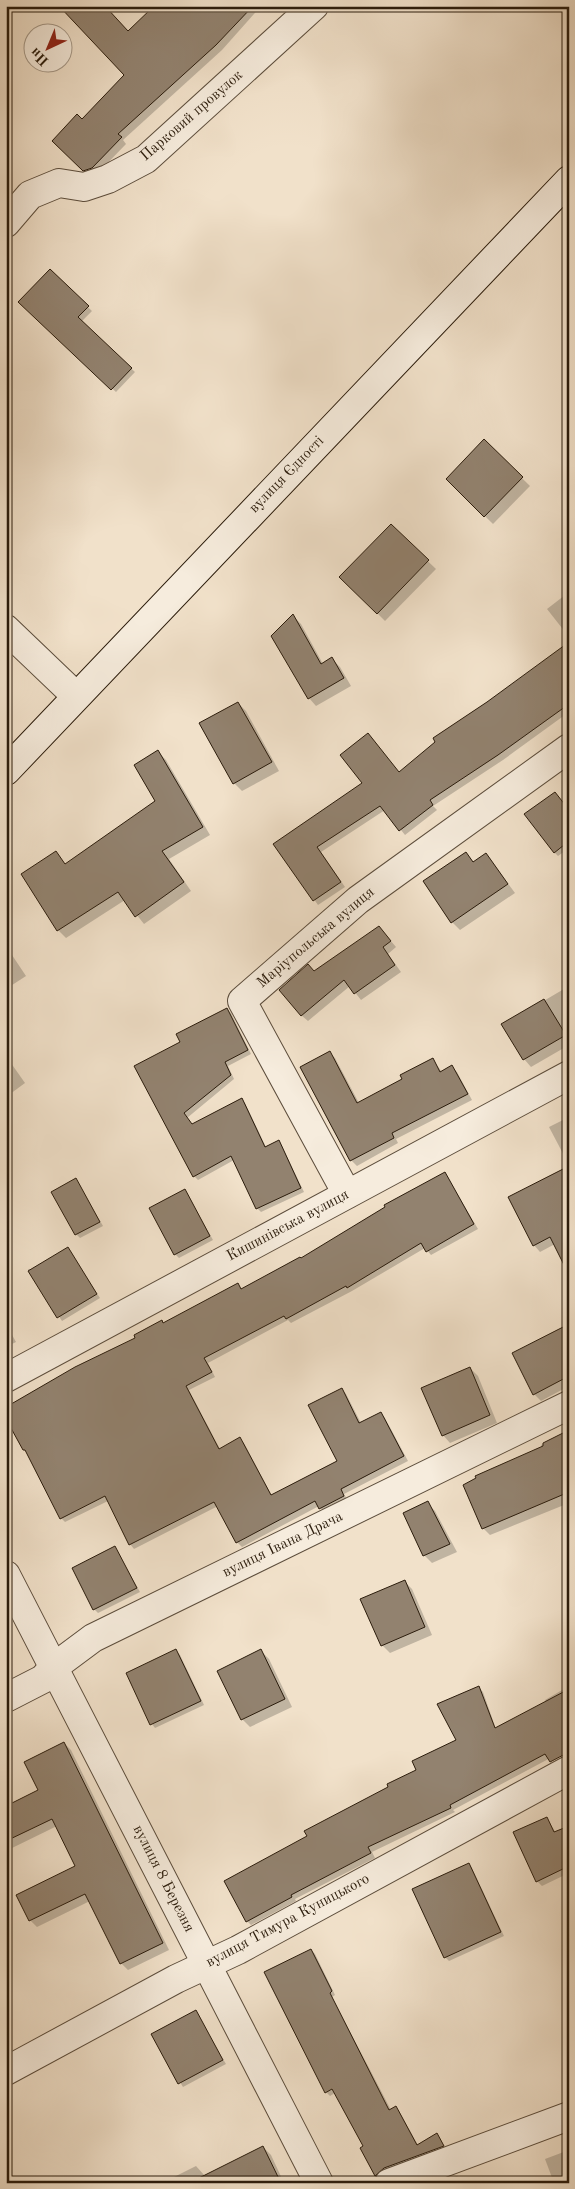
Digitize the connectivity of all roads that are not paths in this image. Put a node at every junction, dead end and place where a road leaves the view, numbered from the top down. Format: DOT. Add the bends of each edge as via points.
graph roads {
  1 [pos="314,6"];
  2 [pos="569,180"];
  3 [pos="6,222"];
  4 [pos="6,629"];
  5 [pos="76,696"];
  6 [pos="569,748"];
  7 [pos="6,771"];
  8 [pos="569,1074"];
  9 [pos="347,1194"];
  10 [pos="6,1378"];
  11 [pos="569,1405"];
  12 [pos="6,1575"];
  13 [pos="54,1667"];
  14 [pos="6,1698"];
  15 [pos="569,1770"];
  16 [pos="207,1964"];
  17 [pos="6,2071"];
  18 [pos="569,2116"];
  19 [pos="319,2183"];
  20 [pos="389,2183"];
  1 -- 3 [label="street, Парковий провулок" via="146,159 108,179 84,187 59,183 30,196"];
  2 -- 5 [label="street, вулиця Єдності"];
  4 -- 5 [label="street"];
  5 -- 7 [label="street, вулиця Єдності"];
  6 -- 9 [label="street, Маріупольська вулиця" via="358,900 242,1001"];
  8 -- 9 [label="street, Кишинівська вулиця"];
  9 -- 10 [label="street, Кишинівська вулиця"];
  11 -- 13 [label="street, вулиця Івана Драча" via="93,1638"];
  12 -- 13 [label="street, вулиця 8 Березня"];
  13 -- 14 [label="street, вулиця Івана Драча" via="43,1679"];
  13 -- 16 [label="street, вулиця 8 Березня"];
  15 -- 16 [label="street, вулиця Тимура Куницького"];
  16 -- 17 [label="street, вулиця Тимура Куницького"];
  16 -- 19 [label="street, вулиця 8 Березня"];
  18 -- 20 [label="street"];
}
